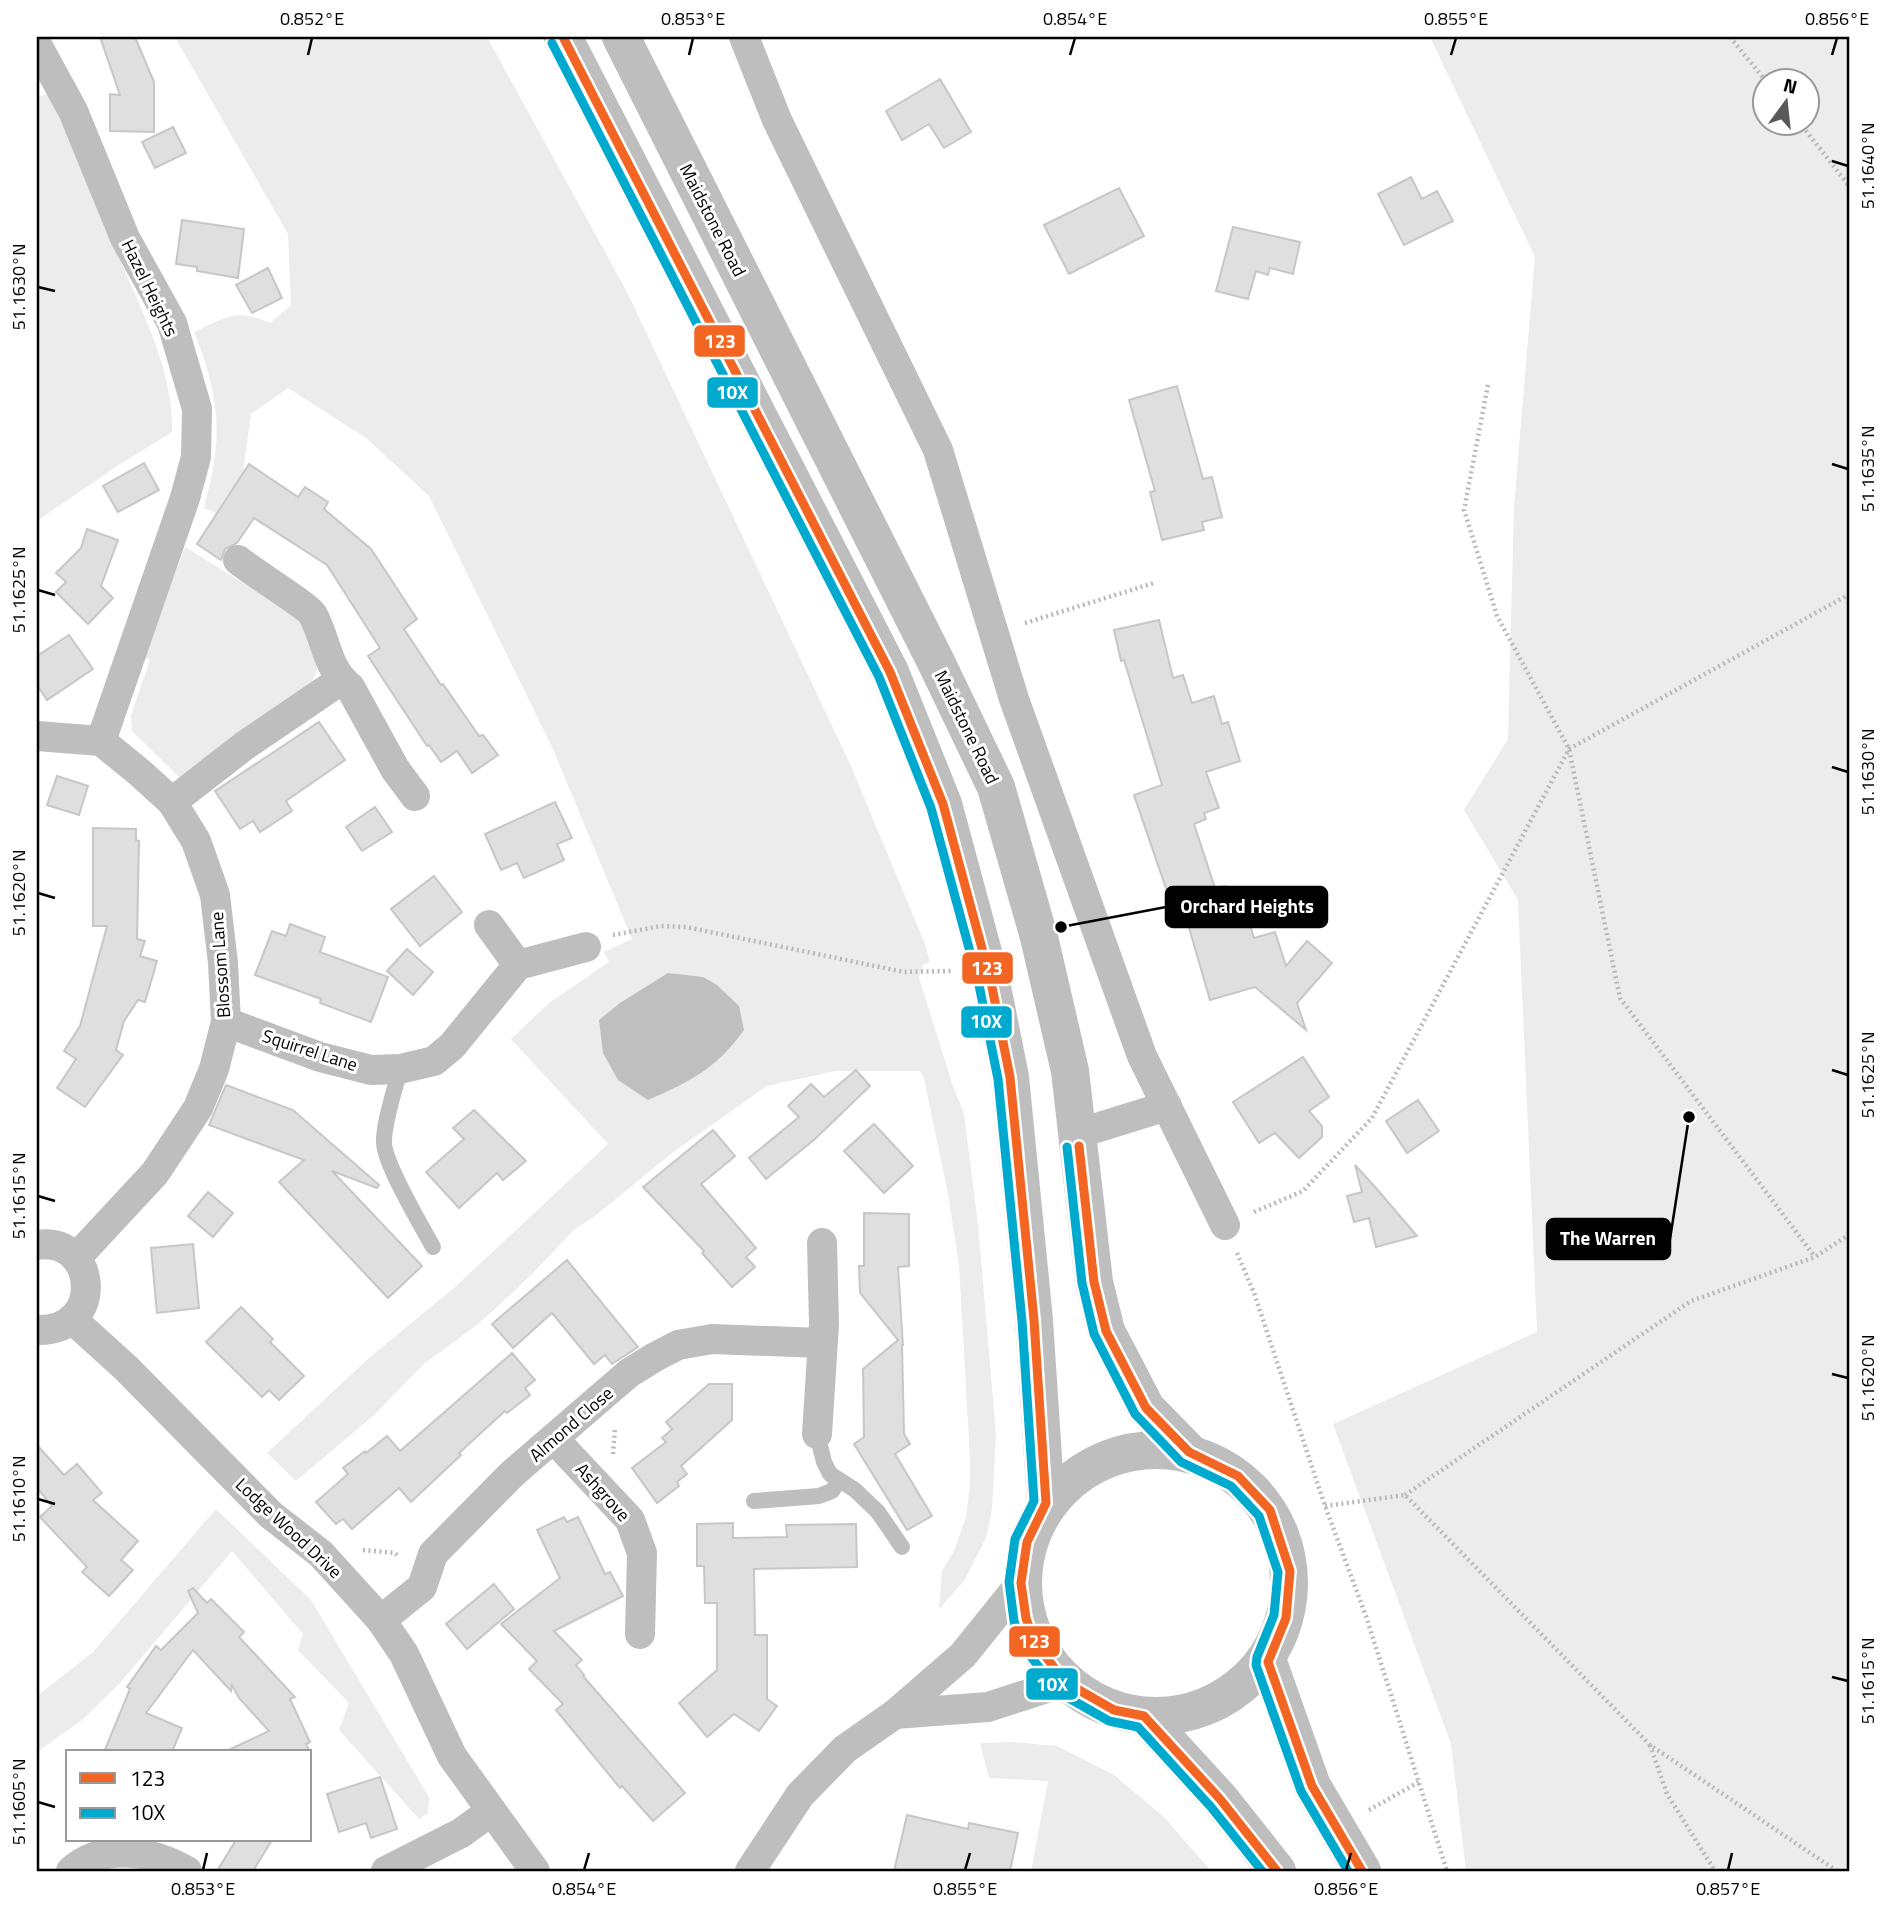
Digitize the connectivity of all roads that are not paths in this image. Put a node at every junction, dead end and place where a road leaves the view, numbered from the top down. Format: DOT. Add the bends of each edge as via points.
graph roads {
  1 [pos="564,37"];
  2 [pos="621,37"];
  3 [pos="744,37"];
  4 [pos="37,45"];
  5 [pos="238,561"];
  6 [pos="341,680"];
  7 [pos="37,736"];
  8 [pos="101,741"];
  9 [pos="415,796"];
  10 [pos="172,802"];
  11 [pos="489,925"];
  12 [pos="586,947"];
  13 [pos="518,965"];
  14 [pos="226,1022"];
  15 [pos="400,1069"];
  16 [pos="1167,1106"];
  17 [pos="1077,1134"];
  18 [pos="1225,1225"];
  19 [pos="822,1243"];
  20 [pos="37,1245"];
  21 [pos="433,1247"];
  22 [pos="76,1258"];
  23 [pos="73,1320"];
  24 [pos="37,1330"];
  25 [pos="821,1343"];
  26 [pos="817,1434"];
  27 [pos="554,1439"];
  28 [pos="1189,1452"];
  29 [pos="839,1480"];
  30 [pos="754,1501"];
  31 [pos="1046,1503"];
  32 [pos="902,1547"];
  33 [pos="1021,1583"];
  34 [pos="381,1620"];
  35 [pos="640,1634"];
  36 [pos="1268,1662"];
  37 [pos="1065,1682"];
  38 [pos="895,1714"];
  39 [pos="1144,1716"];
  40 [pos="490,1812"];
  41 [pos="176,1857"];
  42 [pos="71,1871"];
  43 [pos="386,1871"];
  44 [pos="535,1871"];
  45 [pos="750,1871"];
  46 [pos="1276,1871"];
  47 [pos="1362,1871"];
  1 -- 31 [label="main road" via="890,672 943,804 991,982 1010,1077"];
  2 -- 17 [label="main road, Maidstone Road" via="996,787 1055,1004 1070,1071"];
  3 -- 16 [label="street" via="777,120 938,450 1018,710 1142,1056"];
  4 -- 8 [label="street, Hazel Heights" via="73,111 125,238 172,323 197,409 197,457"];
  5 -- 6 [label="street" via="312,612"];
  6 -- 9 [label="street" via="350,687"];
  6 -- 10 [label="street"];
  7 -- 8 [label="street"];
  8 -- 10 [label="street, Blossom Lane"];
  10 -- 14 [label="street, Blossom Lane" via="196,841 215,895"];
  11 -- 13 [label="street"];
  12 -- 13 [label="street"];
  13 -- 15 [label="street, Squirrel Lane" via="452,1046 434,1061"];
  14 -- 15 [label="street, Squirrel Lane" via="320,1057 372,1070"];
  14 -- 22 [label="street, Blossom Lane" via="198,1108 155,1173"];
  15 -- 21 [label="lane" via="384,1146"];
  16 -- 17 [label="street"];
  16 -- 18 [label="street"];
  17 -- 28 [label="main road, Maidstone Road" via="1094,1282 1106,1331 1146,1408"];
  19 -- 25 [label="street"];
  20 -- 22 [label="street" via="61,1248"];
  22 -- 23 [label="street" via="86,1276 87,1290 83,1307"];
  23 -- 24 [label="street" via="56,1329"];
  23 -- 34 [label="street, Lodge Wood Drive" via="271,1515 321,1554"];
  25 -- 26 [label="street"];
  25 -- 27 [label="street, Almond Close" via="712,1339 678,1345 629,1373"];
  26 -- 29 [label="lane" via="824,1462"];
  27 -- 34 [label="street, Almond Close" via="512,1474 433,1554 422,1587"];
  27 -- 35 [label="street, Ashgrove" via="631,1520 642,1553"];
  28 -- 31 [label="main road" via="1133,1449 1088,1466"];
  28 -- 36 [label="main road" via="1238,1476 1270,1510 1290,1571 1286,1618"];
  29 -- 30 [label="lane" via="832,1491 819,1496"];
  29 -- 32 [label="lane" via="878,1512"];
  31 -- 33 [label="main road" via="1027,1542"];
  33 -- 37 [label="main road" via="1034,1641"];
  33 -- 38 [label="street" via="963,1656"];
  34 -- 40 [label="street, Lodge Wood Drive" via="404,1654 452,1756"];
  36 -- 39 [label="main road" via="1228,1696 1189,1713"];
  36 -- 47 [label="main road" via="1312,1786"];
  37 -- 38 [label="street" via="988,1707"];
  37 -- 39 [label="main road" via="1114,1710"];
  38 -- 45 [label="street" via="845,1749 800,1795"];
  39 -- 46 [label="main road" via="1220,1799"];
  40 -- 43 [label="street"];
  40 -- 44 [label="street, Lodge Wood Drive"];
  41 -- 42 [label="street" via="99,1854"];
}
